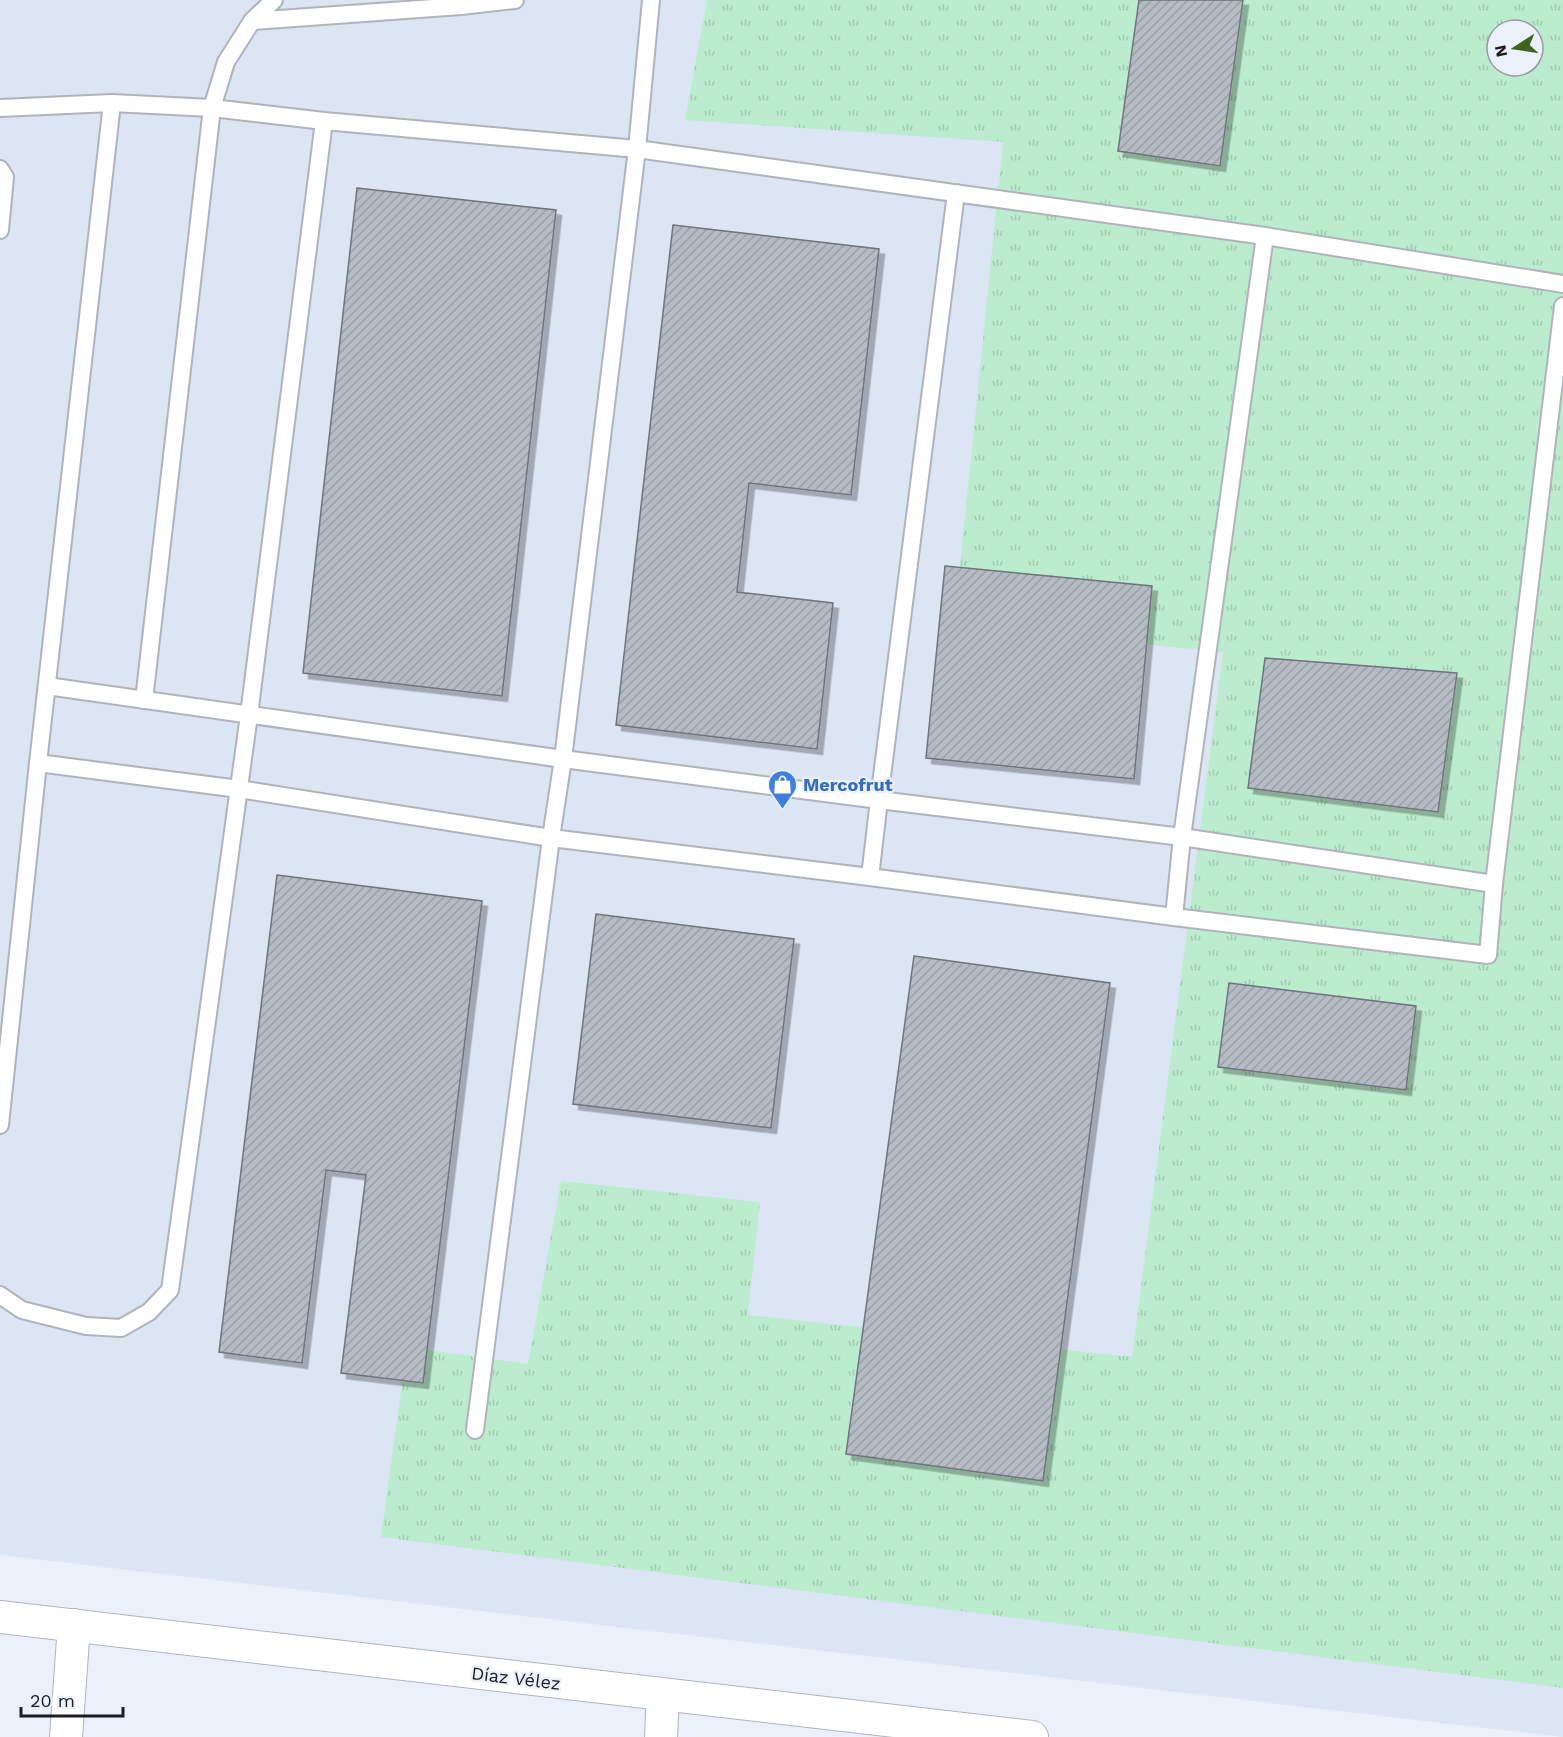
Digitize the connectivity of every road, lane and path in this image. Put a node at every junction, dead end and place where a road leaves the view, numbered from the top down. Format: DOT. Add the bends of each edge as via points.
graph roads {
  1 [pos="274,0"];
  2 [pos="515,0"];
  3 [pos="651,0"];
  4 [pos="252,21"];
  5 [pos="112,103"];
  6 [pos="0,108"];
  7 [pos="212,108"];
  8 [pos="324,122"];
  9 [pos="637,149"];
  10 [pos="0,169"];
  11 [pos="956,193"];
  12 [pos="0,230"];
  13 [pos="1265,236"];
  14 [pos="1563,284"];
  15 [pos="1563,306"];
  16 [pos="46,687"];
  17 [pos="144,700"];
  18 [pos="249,715"];
  19 [pos="563,759"];
  20 [pos="38,763"];
  21 [pos="239,789"];
  22 [pos="879,800"];
  23 [pos="1182,837"];
  24 [pos="551,838"];
  25 [pos="870,877"];
  26 [pos="1494,884"];
  27 [pos="1174,917"];
  28 [pos="0,1125"];
  29 [pos="0,1295"];
  30 [pos="475,1430"];
  31 [pos="0,1617"];
  32 [pos="74,1626"];
  33 [pos="663,1695"];
  34 [pos="66,1737"];
  35 [pos="661,1737"];
  36 [pos="1032,1737"];
  1 -- 4 [label="lane"];
  2 -- 4 [label="lane"];
  3 -- 9 [label="lane"];
  4 -- 7 [label="lane" via="226,62"];
  5 -- 6 [label="lane"];
  5 -- 7 [label="lane"];
  5 -- 16 [label="lane"];
  7 -- 8 [label="lane"];
  7 -- 17 [label="lane"];
  8 -- 9 [label="lane"];
  8 -- 18 [label="lane"];
  9 -- 11 [label="lane"];
  9 -- 19 [label="lane"];
  10 -- 12 [label="lane" via="5,177"];
  11 -- 13 [label="lane"];
  11 -- 22 [label="lane"];
  13 -- 14 [label="lane"];
  13 -- 23 [label="lane"];
  15 -- 26 [label="lane"];
  16 -- 17 [label="lane"];
  16 -- 20 [label="lane"];
  17 -- 18 [label="lane"];
  18 -- 19 [label="lane"];
  18 -- 21 [label="lane"];
  19 -- 22 [label="lane"];
  19 -- 24 [label="lane"];
  20 -- 21 [label="lane"];
  20 -- 28 [label="lane"];
  21 -- 24 [label="lane"];
  21 -- 29 [label="lane" via="170,1290 149,1312 121,1328 87,1326 22,1310"];
  22 -- 23 [label="lane"];
  22 -- 25 [label="lane"];
  23 -- 26 [label="lane"];
  23 -- 27 [label="lane"];
  24 -- 25 [label="lane"];
  24 -- 30 [label="lane"];
  25 -- 27 [label="lane"];
  26 -- 27 [label="lane" via="1488,955"];
  31 -- 32 [label="street, Díaz Vélez"];
  32 -- 33 [label="street, Díaz Vélez"];
  32 -- 34 [label="street"];
  33 -- 35 [label="street"];
  33 -- 36 [label="street, Díaz Vélez"];
}
